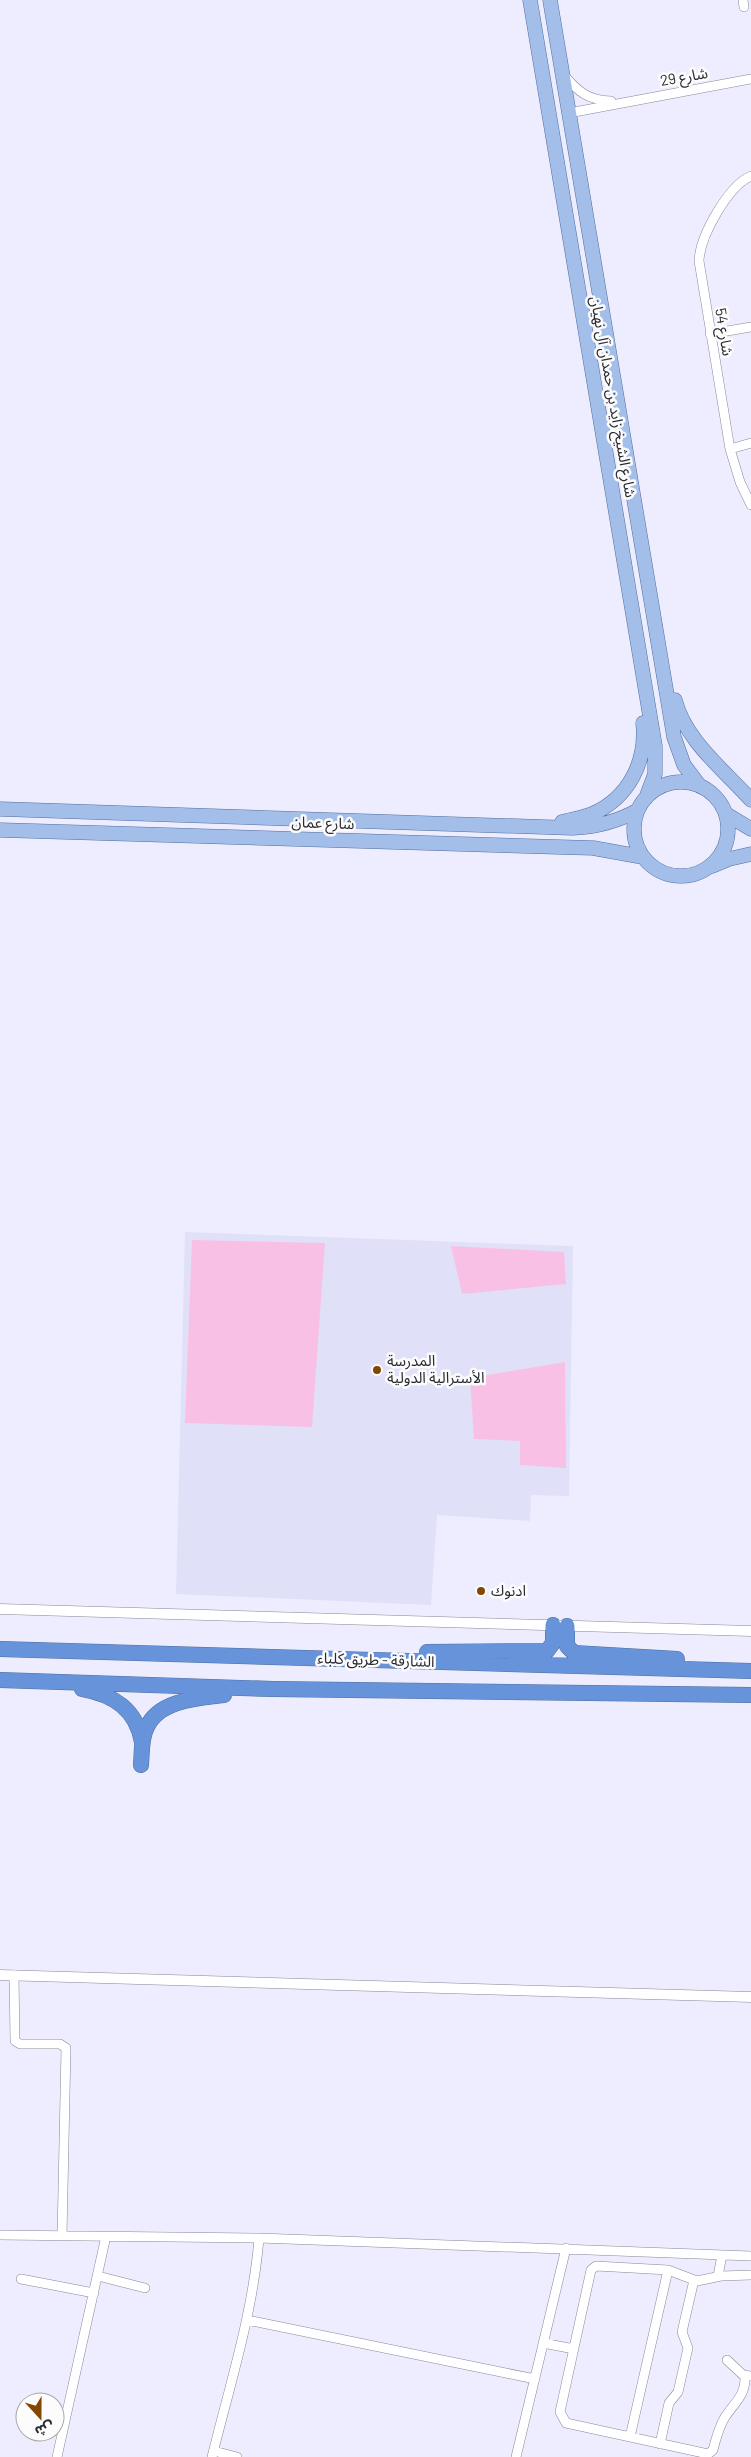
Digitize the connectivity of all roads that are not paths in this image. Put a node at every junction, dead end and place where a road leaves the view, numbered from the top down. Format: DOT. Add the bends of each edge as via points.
graph roads {
  1 [pos="530,0"];
  2 [pos="550,0"];
  3 [pos="541,65"];
  4 [pos="563,73"];
  5 [pos="751,79"];
  6 [pos="621,102"];
  7 [pos="570,113"];
  8 [pos="751,176"];
  9 [pos="751,327"];
  10 [pos="710,334"];
  11 [pos="751,443"];
  12 [pos="730,449"];
  13 [pos="751,505"];
  14 [pos="662,663"];
  15 [pos="643,678"];
  16 [pos="699,785"];
  17 [pos="646,798"];
  18 [pos="751,800"];
  19 [pos="0,809"];
  20 [pos="638,810"];
  21 [pos="726,814"];
  22 [pos="550,826"];
  23 [pos="751,828"];
  24 [pos="0,830"];
  25 [pos="751,854"];
  26 [pos="643,857"];
  27 [pos="705,870"];
  28 [pos="0,1609"];
  29 [pos="560,1625"];
  30 [pos="751,1631"];
  31 [pos="0,1649"];
  32 [pos="398,1660"];
  33 [pos="714,1670"];
  34 [pos="751,1671"];
  35 [pos="0,1680"];
  36 [pos="44,1682"];
  37 [pos="273,1689"];
  38 [pos="640,1693"];
  39 [pos="751,1695"];
  40 [pos="751,1701"];
  41 [pos="142,1744"];
  42 [pos="141,1765"];
  43 [pos="0,1975"];
  44 [pos="14,1975"];
  45 [pos="751,1997"];
  46 [pos="0,2235"];
  47 [pos="62,2236"];
  48 [pos="106,2236"];
  49 [pos="259,2238"];
  50 [pos="566,2248"];
  51 [pos="722,2255"];
  52 [pos="751,2256"];
  53 [pos="668,2270"];
  54 [pos="751,2275"];
  55 [pos="98,2276"];
  56 [pos="718,2276"];
  57 [pos="21,2279"];
  58 [pos="694,2280"];
  59 [pos="145,2288"];
  60 [pos="94,2293"];
  61 [pos="247,2320"];
  62 [pos="543,2343"];
  63 [pos="574,2349"];
  64 [pos="727,2360"];
  65 [pos="748,2376"];
  66 [pos="534,2379"];
  67 [pos="630,2437"];
  68 [pos="660,2444"];
  69 [pos="213,2454"];
  70 [pos="56,2457"];
  71 [pos="237,2457"];
  72 [pos="516,2457"];
  1 -- 3 [label="main road, شارع الشيخ زايد بن حمدان آل نهيان"];
  2 -- 4 [label="main road, شارع الشيخ زايد بن حمدان آل نهيان"];
  3 -- 7 [label="main road" via="548,75 556,107"];
  3 -- 15 [label="main road, شارع الشيخ زايد بن حمدان آل نهيان"];
  4 -- 6 [label="street, شارع 29" via="585,96"];
  4 -- 7 [label="main road, شارع الشيخ زايد بن حمدان آل نهيان"];
  5 -- 6 [label="street, شارع 29"];
  6 -- 7 [label="street, شارع 29"];
  7 -- 14 [label="main road, شارع الشيخ زايد بن حمدان آل نهيان"];
  8 -- 10 [label="street, شارع 54" via="740,183 725,202 708,226 700,246"];
  9 -- 10 [label="street"];
  10 -- 12 [label="street, شارع 54"];
  11 -- 12 [label="street"];
  12 -- 13 [label="street, شارع 54"];
  14 -- 16 [label="main road, شارع الشيخ زايد بن حمدان آل نهيان" via="676,747"];
  14 -- 18 [label="main road" via="670,672 677,706 686,728"];
  15 -- 17 [label="main road, شارع الشيخ زايد بن حمدان آل نهيان" via="656,755 655,774"];
  15 -- 22 [label="main road" via="640,689 644,747 629,784 594,813"];
  16 -- 17 [label="main road" via="671,783"];
  16 -- 21 [label="main road" via="720,802"];
  17 -- 20 [label="main road"];
  19 -- 22 [label="main road, شارع عمان"];
  20 -- 22 [label="main road, شارع عمان" via="600,826"];
  20 -- 26 [label="main road" via="634,834"];
  21 -- 23 [label="main road"];
  21 -- 27 [label="main road" via="729,830 726,846"];
  24 -- 26 [label="main road, شارع عمان" via="593,848"];
  25 -- 27 [label="main road" via="729,859"];
  26 -- 27 [label="main road" via="653,867 678,876"];
  28 -- 29 [label="street"];
  29 -- 30 [label="street"];
  29 -- 32 [label="highway" via="547,1651 432,1651"];
  29 -- 33 [label="highway" via="567,1646 574,1653 681,1660"];
  31 -- 32 [label="highway, الشارقة - طريق كلباء"];
  32 -- 33 [label="highway, الشارقة - طريق كلباء"];
  33 -- 34 [label="highway, الشارقة - طريق كلباء"];
  35 -- 36 [label="highway, الشارقة - طريق كلباء"];
  36 -- 37 [label="highway, الشارقة - طريق كلباء"];
  36 -- 41 [label="highway" via="108,1697 126,1708 139,1726"];
  37 -- 38 [label="highway, الشارقة - طريق كلباء"];
  37 -- 41 [label="highway" via="182,1702 154,1718 147,1726"];
  38 -- 39 [label="highway, الشارقة - طريق كلباء"];
  38 -- 40 [label="highway" via="682,1699"];
  41 -- 42 [label="highway"];
  43 -- 44 [label="street"];
  44 -- 45 [label="street"];
  44 -- 47 [label="street" via="15,2041 20,2044 60,2044 66,2048"];
  46 -- 47 [label="street"];
  47 -- 48 [label="street"];
  48 -- 49 [label="street"];
  48 -- 55 [label="street"];
  49 -- 50 [label="street"];
  49 -- 61 [label="street"];
  50 -- 51 [label="street"];
  50 -- 62 [label="street"];
  51 -- 52 [label="street"];
  51 -- 56 [label="street"];
  53 -- 58 [label="street"];
  53 -- 63 [label="street" via="599,2265 593,2268"];
  53 -- 67 [label="street"];
  54 -- 56 [label="street"];
  55 -- 59 [label="street"];
  55 -- 60 [label="street"];
  56 -- 58 [label="street" via="701,2282"];
  57 -- 60 [label="street"];
  58 -- 68 [label="street" via="682,2332 688,2348 678,2392 669,2403"];
  60 -- 70 [label="street"];
  61 -- 66 [label="street"];
  61 -- 69 [label="street"];
  62 -- 63 [label="street"];
  62 -- 66 [label="street"];
  63 -- 67 [label="street" via="560,2412 562,2418 566,2422"];
  64 -- 65 [label="street"];
  65 -- 68 [label="street" via="741,2398 722,2422 712,2452"];
  66 -- 72 [label="street"];
  67 -- 68 [label="street"];
  69 -- 71 [label="street"];
}
